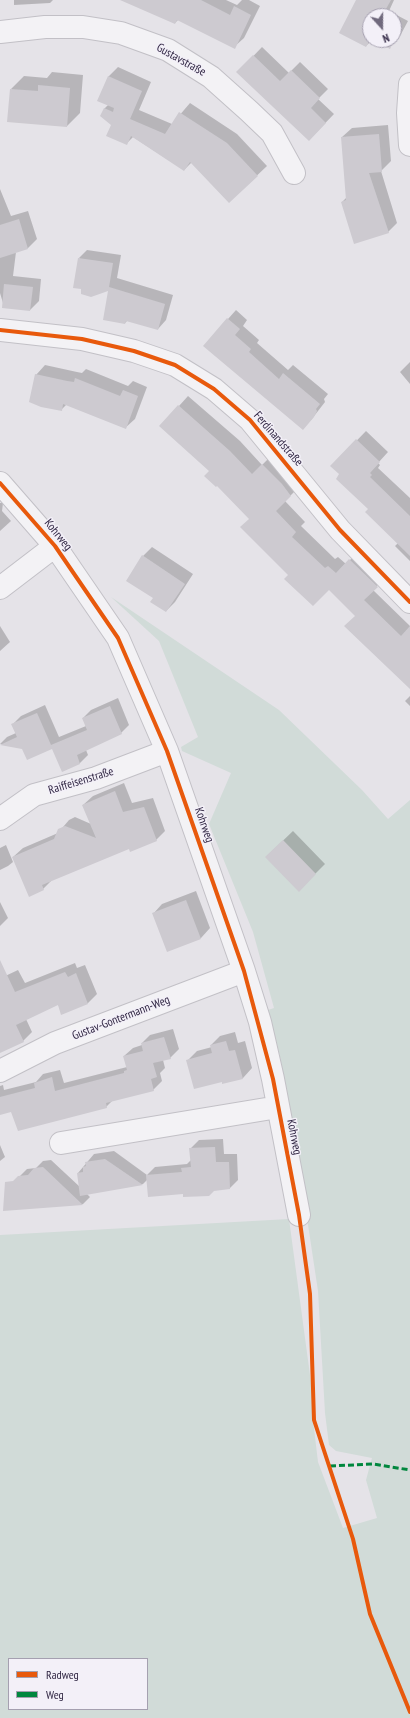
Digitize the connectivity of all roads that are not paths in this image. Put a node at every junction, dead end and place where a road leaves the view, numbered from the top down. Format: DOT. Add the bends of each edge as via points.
graph roads {
  1 [pos="0,32"];
  2 [pos="410,84"];
  3 [pos="410,145"];
  4 [pos="294,173"];
  5 [pos="0,330"];
  6 [pos="0,483"];
  7 [pos="55,546"];
  8 [pos="0,588"];
  9 [pos="410,602"];
  10 [pos="167,750"];
  11 [pos="0,819"];
  12 [pos="244,971"];
  13 [pos="0,1072"];
  14 [pos="278,1107"];
  15 [pos="61,1143"];
  16 [pos="299,1214"];
  1 -- 4 [label="street, Gustavstraße" via="45,27 83,27 122,33 168,50 211,77 272,133"];
  2 -- 3 [label="street"];
  5 -- 9 [label="street, Ferdinandstraße" via="82,339 134,351 176,365 214,389 250,420 340,530"];
  6 -- 7 [label="street, Kohrweg"];
  7 -- 8 [label="street"];
  7 -- 10 [label="street, Kohrweg" via="118,638"];
  10 -- 11 [label="street, Raiffeisenstraße" via="96,778 34,795"];
  10 -- 12 [label="street, Kohrweg"];
  12 -- 13 [label="street, Gustav-Gontermann-Weg" via="55,1043"];
  12 -- 14 [label="street, Kohrweg" via="260,1022"];
  14 -- 15 [label="street, Kohrweg"];
  14 -- 16 [label="street, Kohrweg"];
}
